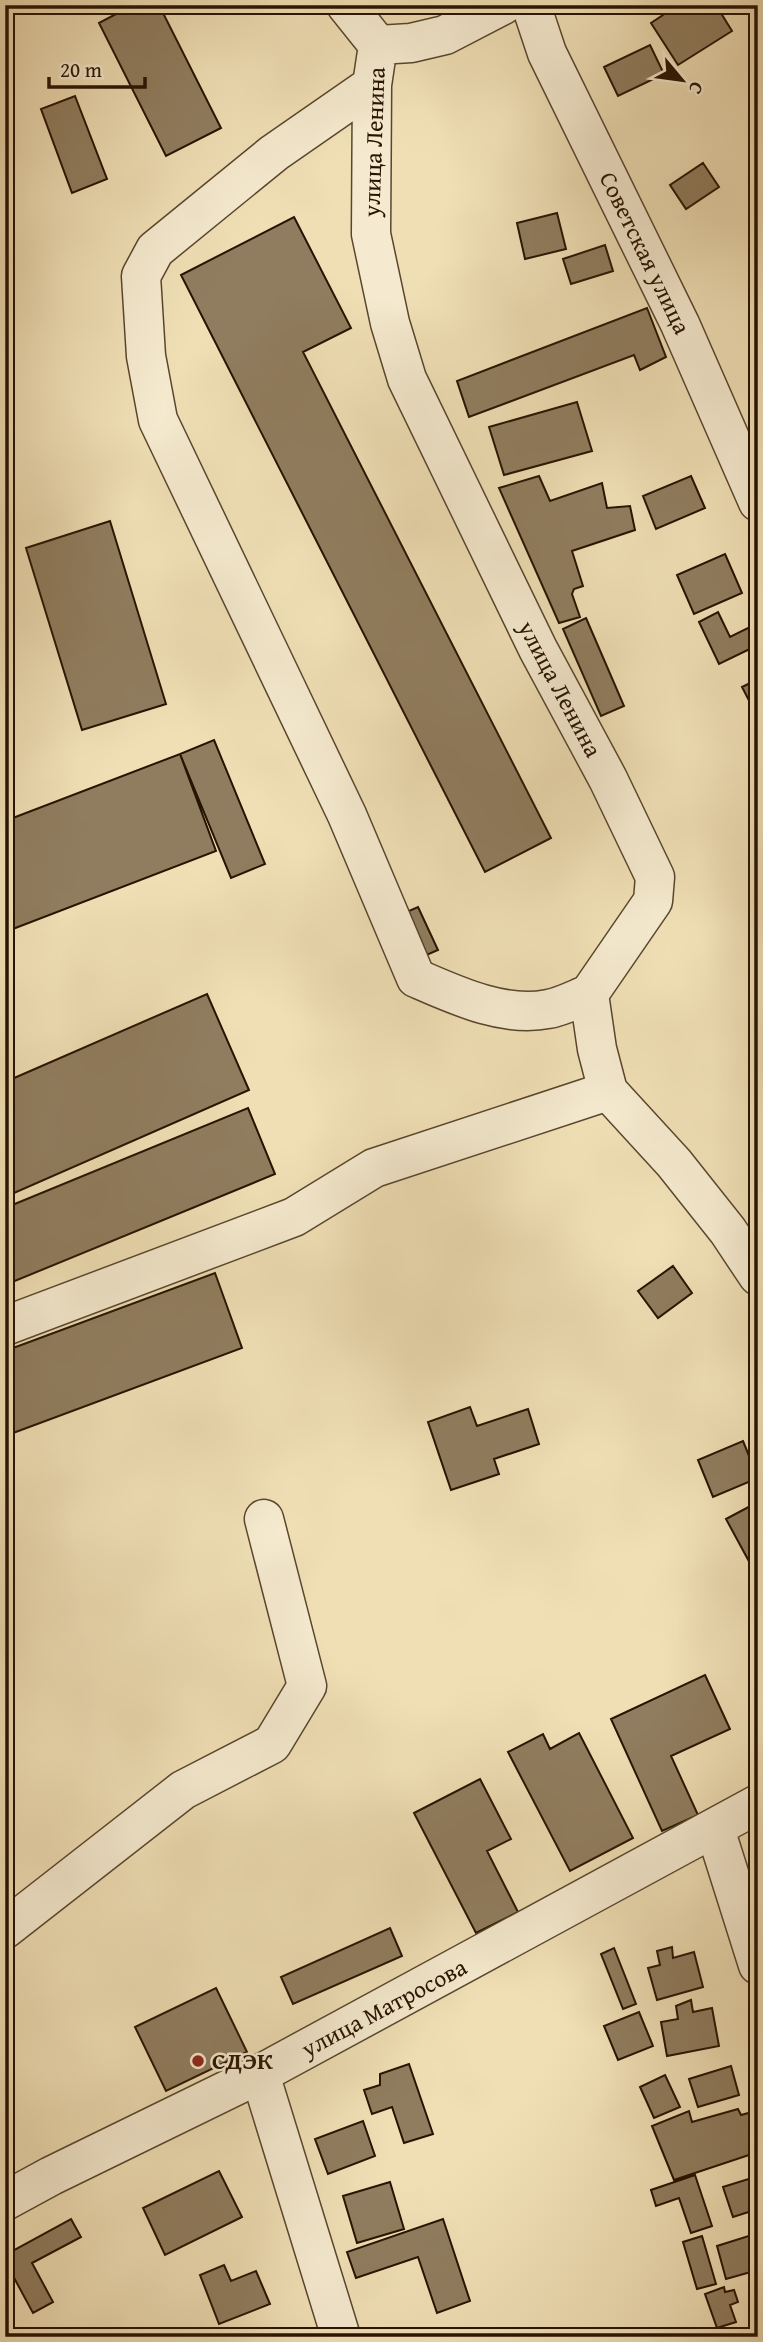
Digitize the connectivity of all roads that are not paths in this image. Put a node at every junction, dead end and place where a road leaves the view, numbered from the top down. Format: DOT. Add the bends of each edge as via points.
graph roads {
  1 [pos="346,5"];
  2 [pos="503,5"];
  3 [pos="531,5"];
  4 [pos="378,45"];
  5 [pos="372,85"];
  6 [pos="758,502"];
  7 [pos="589,994"];
  8 [pos="608,1091"];
  9 [pos="758,1276"];
  10 [pos="5,1326"];
  11 [pos="264,1519"];
  12 [pos="758,1804"];
  13 [pos="715,1829"];
  14 [pos="5,1929"];
  15 [pos="758,1965"];
  16 [pos="260,2074"];
  17 [pos="5,2201"];
  18 [pos="341,2337"];
  1 -- 4 [label="street"];
  2 -- 4 [label="street" via="445,36"];
  3 -- 6 [label="street, Советская улица" via="547,54 680,324"];
  4 -- 5 [label="street, улица Ленина"];
  5 -- 7 [label="street, улица Ленина" via="371,234 407,379 525,624 655,877 653,901"];
  5 -- 7 [label="street" via="274,153 155,250 141,276 146,356 158,420 347,814 416,978 458,996 506,1008 547,1010"];
  7 -- 8 [label="street"];
  8 -- 9 [label="street" via="674,1163"];
  8 -- 10 [label="street" via="374,1168 294,1217"];
  11 -- 14 [label="street" via="307,1686 272,1744 183,1790"];
  12 -- 13 [label="street, улица Матросова"];
  13 -- 15 [label="street"];
  13 -- 16 [label="street, улица Матросова"];
  16 -- 17 [label="street, улица Матросова"];
  16 -- 18 [label="street"];
}
